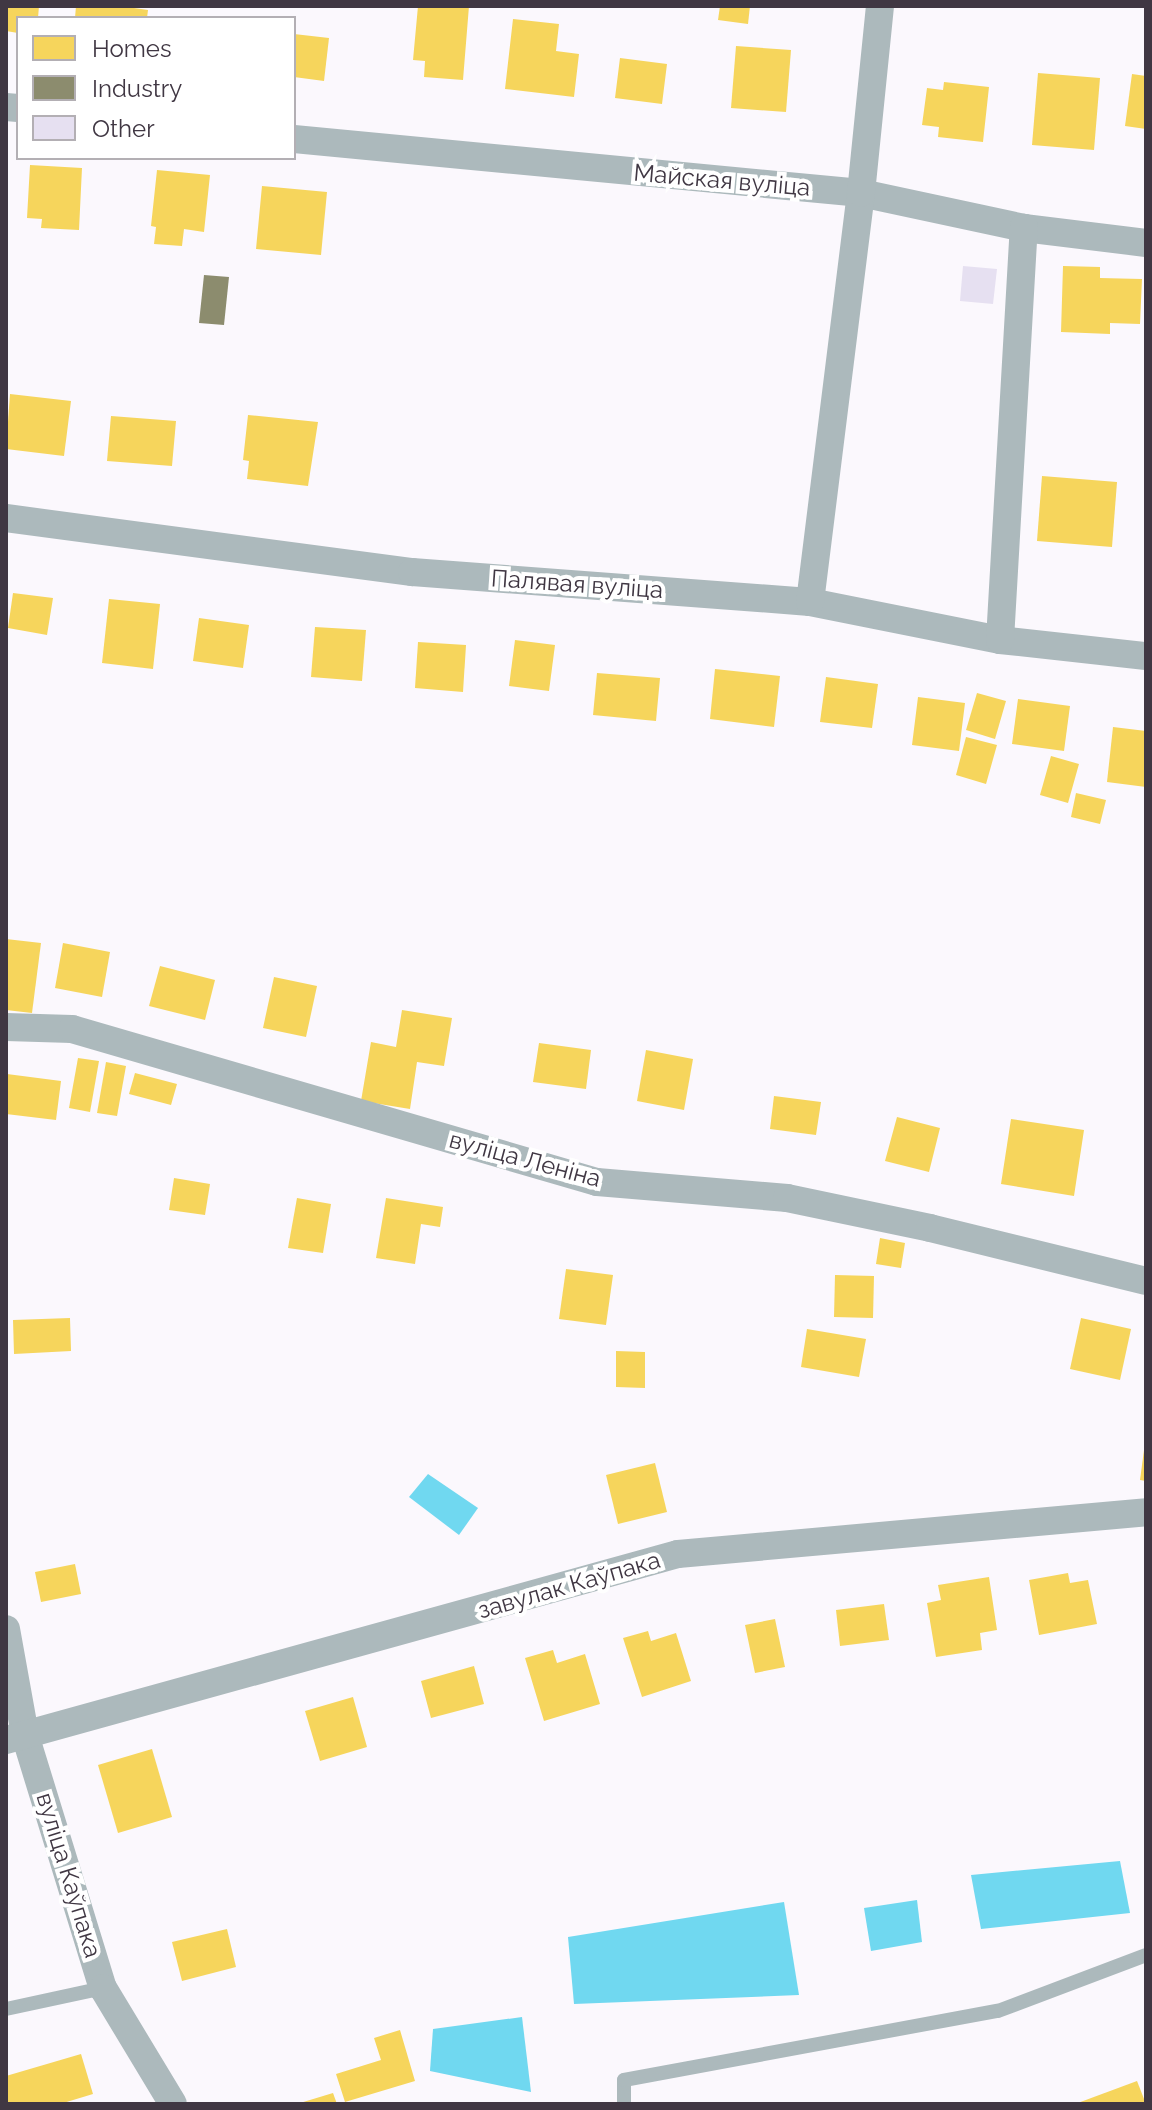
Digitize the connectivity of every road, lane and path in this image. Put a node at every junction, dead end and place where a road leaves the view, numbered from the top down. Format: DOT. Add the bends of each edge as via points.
graph roads {
  1 [pos="880,6"];
  2 [pos="296,139"];
  3 [pos="861,193"];
  4 [pos="1024,228"];
  5 [pos="1146,243"];
  6 [pos="6,518"];
  7 [pos="810,602"];
  8 [pos="1000,640"];
  9 [pos="1146,656"];
  10 [pos="6,1027"];
  11 [pos="1146,1281"];
  12 [pos="1146,1512"];
  13 [pos="6,1629"];
  14 [pos="16,1738"];
  15 [pos="1146,1955"];
  16 [pos="103,1988"];
  17 [pos="6,2009"];
  18 [pos="173,2104"];
  19 [pos="624,2104"];
  1 -- 3 [label="street"];
  2 -- 3 [label="street, Майская вуліца"];
  3 -- 4 [label="street, Майская вуліца"];
  3 -- 7 [label="street"];
  4 -- 5 [label="street, Майская вуліца"];
  4 -- 8 [label="street"];
  6 -- 7 [label="street, Палявая вуліца" via="412,572"];
  7 -- 8 [label="street, Палявая вуліца"];
  8 -- 9 [label="street, Палявая вуліца"];
  10 -- 11 [label="street, вуліца Леніна" via="72,1029 597,1182 787,1198"];
  12 -- 14 [label="street, завулак Каўпака" via="678,1554"];
  13 -- 14 [label="street, вуліца Каўпака"];
  14 -- 16 [label="street, вуліца Каўпака"];
  15 -- 19 [label="lane" via="998,2011 624,2080"];
  16 -- 17 [label="lane"];
  16 -- 18 [label="street, вуліца Каўпака"];
}
